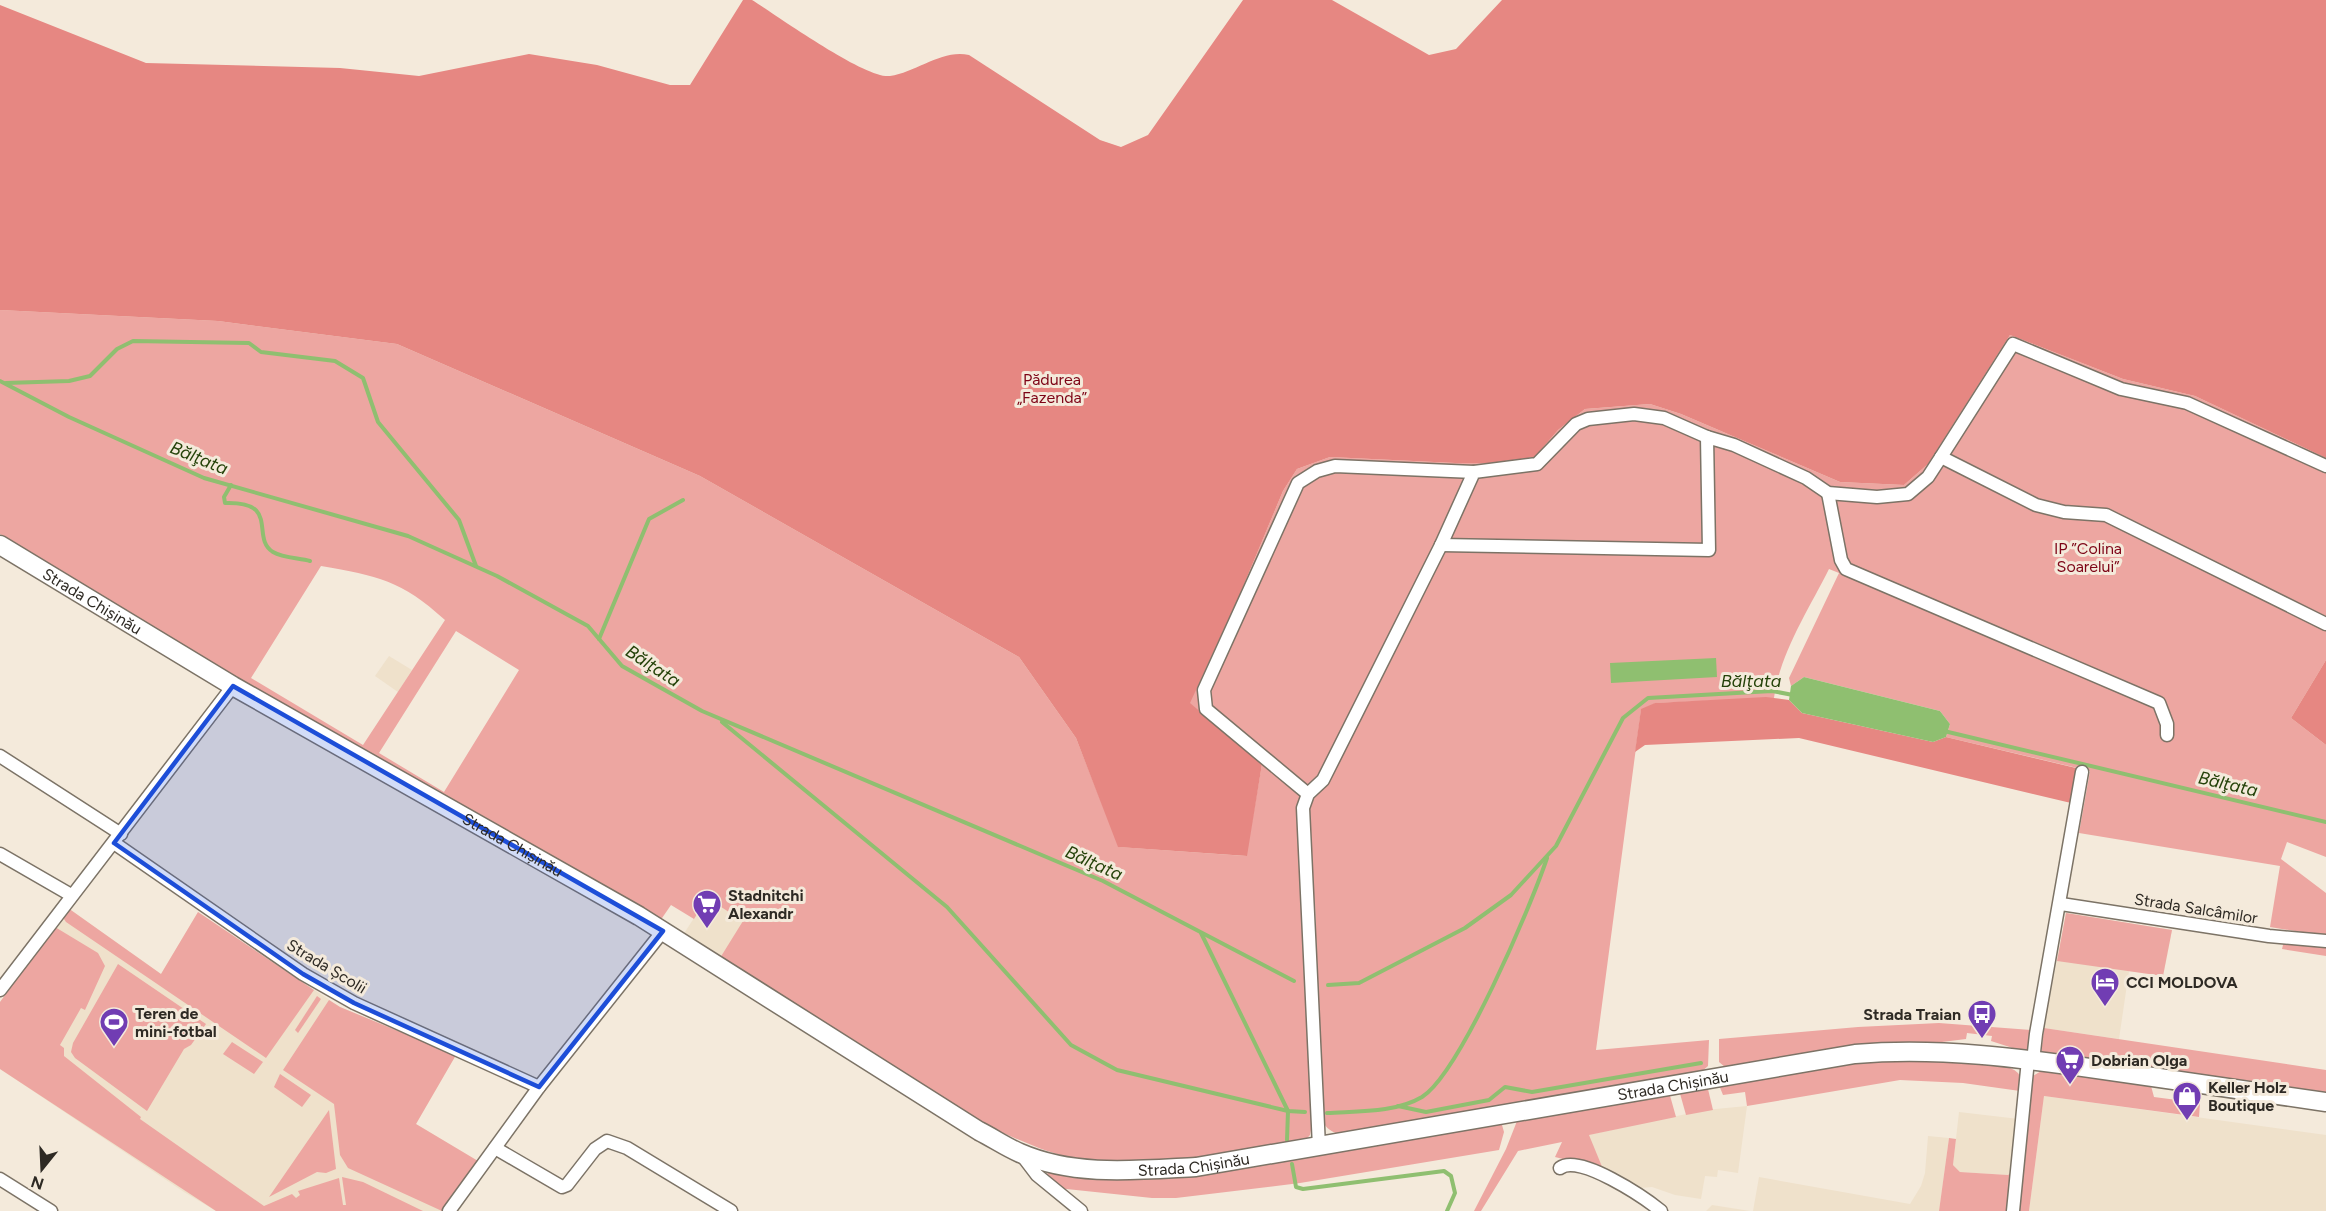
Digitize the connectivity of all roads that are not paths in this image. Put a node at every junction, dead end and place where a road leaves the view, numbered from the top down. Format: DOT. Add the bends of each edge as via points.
graph roads {
  1 [pos="1707,437"];
  2 [pos="1941,458"];
  3 [pos="2326,466"];
  4 [pos="1474,472"];
  5 [pos="1828,493"];
  6 [pos="0,545"];
  7 [pos="1441,545"];
  8 [pos="2326,624"];
  9 [pos="232,686"];
  10 [pos="2167,735"];
  11 [pos="0,756"];
  12 [pos="2082,772"];
  13 [pos="1308,794"];
  14 [pos="118,838"];
  15 [pos="0,854"];
  16 [pos="71,895"];
  17 [pos="2061,904"];
  18 [pos="663,930"];
  19 [pos="2326,941"];
  20 [pos="0,990"];
  21 [pos="2030,1060"];
  22 [pos="539,1086"];
  23 [pos="2326,1102"];
  24 [pos="1318,1147"];
  25 [pos="495,1148"];
  26 [pos="1020,1153"];
  27 [pos="1560,1168"];
  28 [pos="0,1179"];
  29 [pos="51,1211"];
  30 [pos="449,1211"];
  31 [pos="731,1211"];
  32 [pos="1081,1211"];
  33 [pos="1661,1211"];
  34 [pos="2013,1211"];
  1 -- 4 [label="street" via="1664,418 1634,414 1588,419 1576,424 1537,464"];
  1 -- 5 [label="street" via="1806,478"];
  1 -- 7 [label="street" via="1709,549"];
  2 -- 3 [label="street" via="2013,344 2121,389 2187,402"];
  2 -- 5 [label="street" via="1928,477 1908,494 1877,497"];
  2 -- 8 [label="street" via="2036,505 2064,512 2106,514"];
  4 -- 7 [label="street"];
  4 -- 13 [label="street" via="1335,466 1298,483 1204,690 1206,709"];
  5 -- 10 [label="street" via="1846,569 2159,703"];
  6 -- 9 [label="street, Strada Chișinău"];
  7 -- 13 [label="street" via="1323,780"];
  9 -- 14 [label="street"];
  9 -- 18 [label="street, Strada Chișinău"];
  11 -- 14 [label="street, Strada Școlii"];
  12 -- 17 [label="street"];
  13 -- 24 [label="street" via="1303,808"];
  14 -- 16 [label="street"];
  14 -- 22 [label="street, Strada Școlii" via="311,978 354,1003"];
  15 -- 16 [label="street"];
  16 -- 20 [label="street"];
  17 -- 19 [label="street, Strada Salcâmilor"];
  17 -- 21 [label="street"];
  18 -- 22 [label="street"];
  18 -- 26 [label="street, Strada Chișinău" via="979,1131"];
  21 -- 23 [label="street, Strada Chișinău"];
  21 -- 24 [label="street, Strada Chișinău" via="1952,1051 1855,1054"];
  21 -- 34 [label="street"];
  22 -- 25 [label="street"];
  24 -- 26 [label="street, Strada Chișinău" via="1196,1167 1129,1171 1050,1162"];
  25 -- 30 [label="street"];
  25 -- 31 [label="street" via="562,1187 607,1141 627,1148"];
  26 -- 32 [label="street, Strada Chișinău" via="1037,1175"];
  27 -- 33 [label="street" via="1574,1164 1587,1168 1647,1199"];
  28 -- 29 [label="street"];
}
